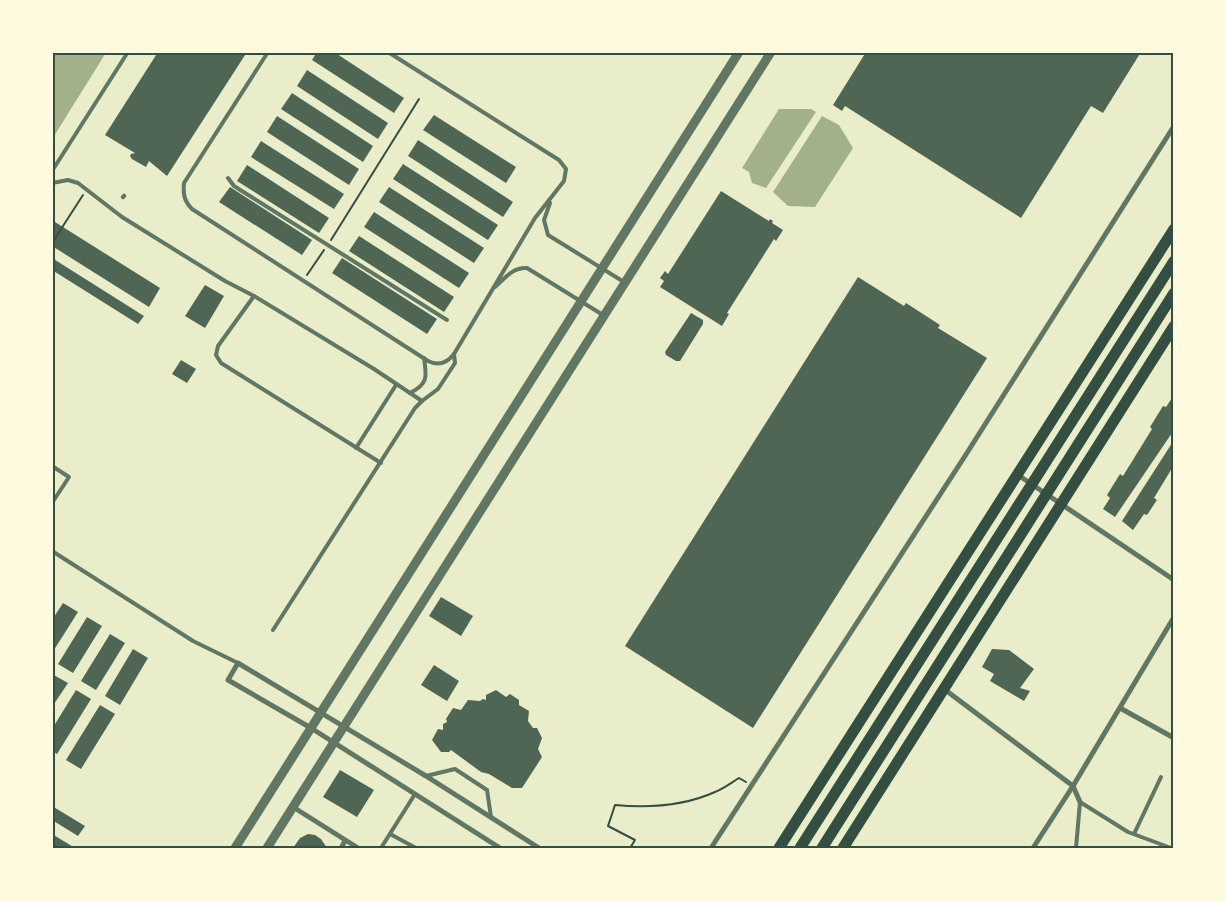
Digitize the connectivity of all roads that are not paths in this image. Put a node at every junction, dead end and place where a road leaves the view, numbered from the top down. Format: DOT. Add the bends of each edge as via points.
graph roads {
  1 [pos="128,52"];
  2 [pos="268,52"];
  3 [pos="388,52"];
  4 [pos="739,52"];
  5 [pos="771,52"];
  6 [pos="1174,126"];
  7 [pos="52,171"];
  8 [pos="228,178"];
  9 [pos="52,183"];
  10 [pos="552,198"];
  11 [pos="1174,229"];
  12 [pos="1174,261"];
  13 [pos="602,268"];
  14 [pos="625,283"];
  15 [pos="490,292"];
  16 [pos="1174,293"];
  17 [pos="254,296"];
  18 [pos="581,302"];
  19 [pos="604,316"];
  20 [pos="447,320"];
  21 [pos="1174,326"];
  22 [pos="454,354"];
  23 [pos="424,358"];
  24 [pos="396,385"];
  25 [pos="410,393"];
  26 [pos="422,401"];
  27 [pos="356,448"];
  28 [pos="380,463"];
  29 [pos="52,466"];
  30 [pos="1018,475"];
  31 [pos="1032,484"];
  32 [pos="1046,494"];
  33 [pos="52,503"];
  34 [pos="1061,504"];
  35 [pos="52,552"];
  36 [pos="1174,580"];
  37 [pos="1174,617"];
  38 [pos="273,630"];
  39 [pos="238,663"];
  40 [pos="944,689"];
  41 [pos="1120,708"];
  42 [pos="321,713"];
  43 [pos="311,728"];
  44 [pos="344,728"];
  45 [pos="1174,738"];
  46 [pos="334,743"];
  47 [pos="426,776"];
  48 [pos="1161,777"];
  49 [pos="1073,786"];
  50 [pos="414,794"];
  51 [pos="1080,802"];
  52 [pos="293,808"];
  53 [pos="490,817"];
  54 [pos="390,834"];
  55 [pos="1134,834"];
  56 [pos="345,841"];
  57 [pos="235,848"];
  58 [pos="267,848"];
  59 [pos="340,848"];
  60 [pos="358,848"];
  61 [pos="381,848"];
  62 [pos="416,848"];
  63 [pos="500,848"];
  64 [pos="539,848"];
  65 [pos="711,848"];
  66 [pos="779,848"];
  67 [pos="800,848"];
  68 [pos="822,848"];
  69 [pos="843,848"];
  70 [pos="1033,848"];
  71 [pos="1076,848"];
  72 [pos="1171,848"];
  1 -- 7 [label="lane"];
  2 -- 23 [label="lane" via="184,183 188,204"];
  3 -- 10 [label="lane" via="559,160 566,169 566,175"];
  4 -- 13 [label="street"];
  5 -- 14 [label="street"];
  6 -- 65 [label="street"];
  8 -- 20 [label="lane" via="234,186"];
  9 -- 17 [label="lane" via="68,180 78,183 122,217"];
  10 -- 13 [label="lane" via="544,220 548,235"];
  10 -- 15 [label="lane" via="535,218"];
  11 -- 30 [label="main road"];
  12 -- 31 [label="main road"];
  13 -- 14 [label="lane"];
  13 -- 18 [label="street"];
  14 -- 19 [label="street"];
  15 -- 18 [label="lane" via="513,270 527,268"];
  15 -- 22 [label="lane"];
  16 -- 32 [label="main road"];
  17 -- 24 [label="lane"];
  17 -- 27 [label="lane" via="218,346 218,360"];
  18 -- 19 [label="lane"];
  18 -- 42 [label="street"];
  19 -- 44 [label="street"];
  21 -- 34 [label="main road"];
  22 -- 23 [label="lane" via="442,363 432,363"];
  22 -- 26 [label="lane" via="455,364 438,389"];
  23 -- 25 [label="lane" via="425,381"];
  24 -- 25 [label="lane"];
  24 -- 27 [label="lane"];
  25 -- 26 [label="lane"];
  26 -- 28 [label="lane"];
  27 -- 28 [label="lane"];
  28 -- 38 [label="lane"];
  29 -- 33 [label="lane" via="69,477"];
  30 -- 31 [label="street"];
  30 -- 66 [label="main road"];
  31 -- 32 [label="street"];
  31 -- 67 [label="main road"];
  32 -- 34 [label="street"];
  32 -- 68 [label="main road"];
  34 -- 36 [label="street"];
  34 -- 40 [label="main road"];
  35 -- 39 [label="lane" via="193,641"];
  37 -- 41 [label="street"];
  39 -- 42 [label="street"];
  39 -- 43 [label="street" via="228,680"];
  40 -- 49 [label="street"];
  40 -- 69 [label="main road"];
  41 -- 45 [label="street"];
  41 -- 49 [label="street"];
  42 -- 43 [label="street"];
  42 -- 44 [label="street"];
  43 -- 46 [label="street"];
  43 -- 57 [label="street"];
  44 -- 46 [label="street"];
  44 -- 47 [label="street"];
  46 -- 50 [label="street"];
  46 -- 52 [label="street"];
  47 -- 53 [label="street"];
  47 -- 53 [label="lane" via="455,770 488,790"];
  48 -- 55 [label="lane"];
  49 -- 51 [label="street"];
  49 -- 70 [label="street"];
  50 -- 54 [label="lane"];
  50 -- 63 [label="street"];
  51 -- 55 [label="lane"];
  51 -- 71 [label="lane"];
  52 -- 56 [label="street"];
  52 -- 58 [label="street"];
  53 -- 64 [label="street"];
  54 -- 61 [label="lane"];
  54 -- 62 [label="lane"];
  55 -- 72 [label="lane"];
  56 -- 59 [label="street"];
  56 -- 60 [label="street"];
}
